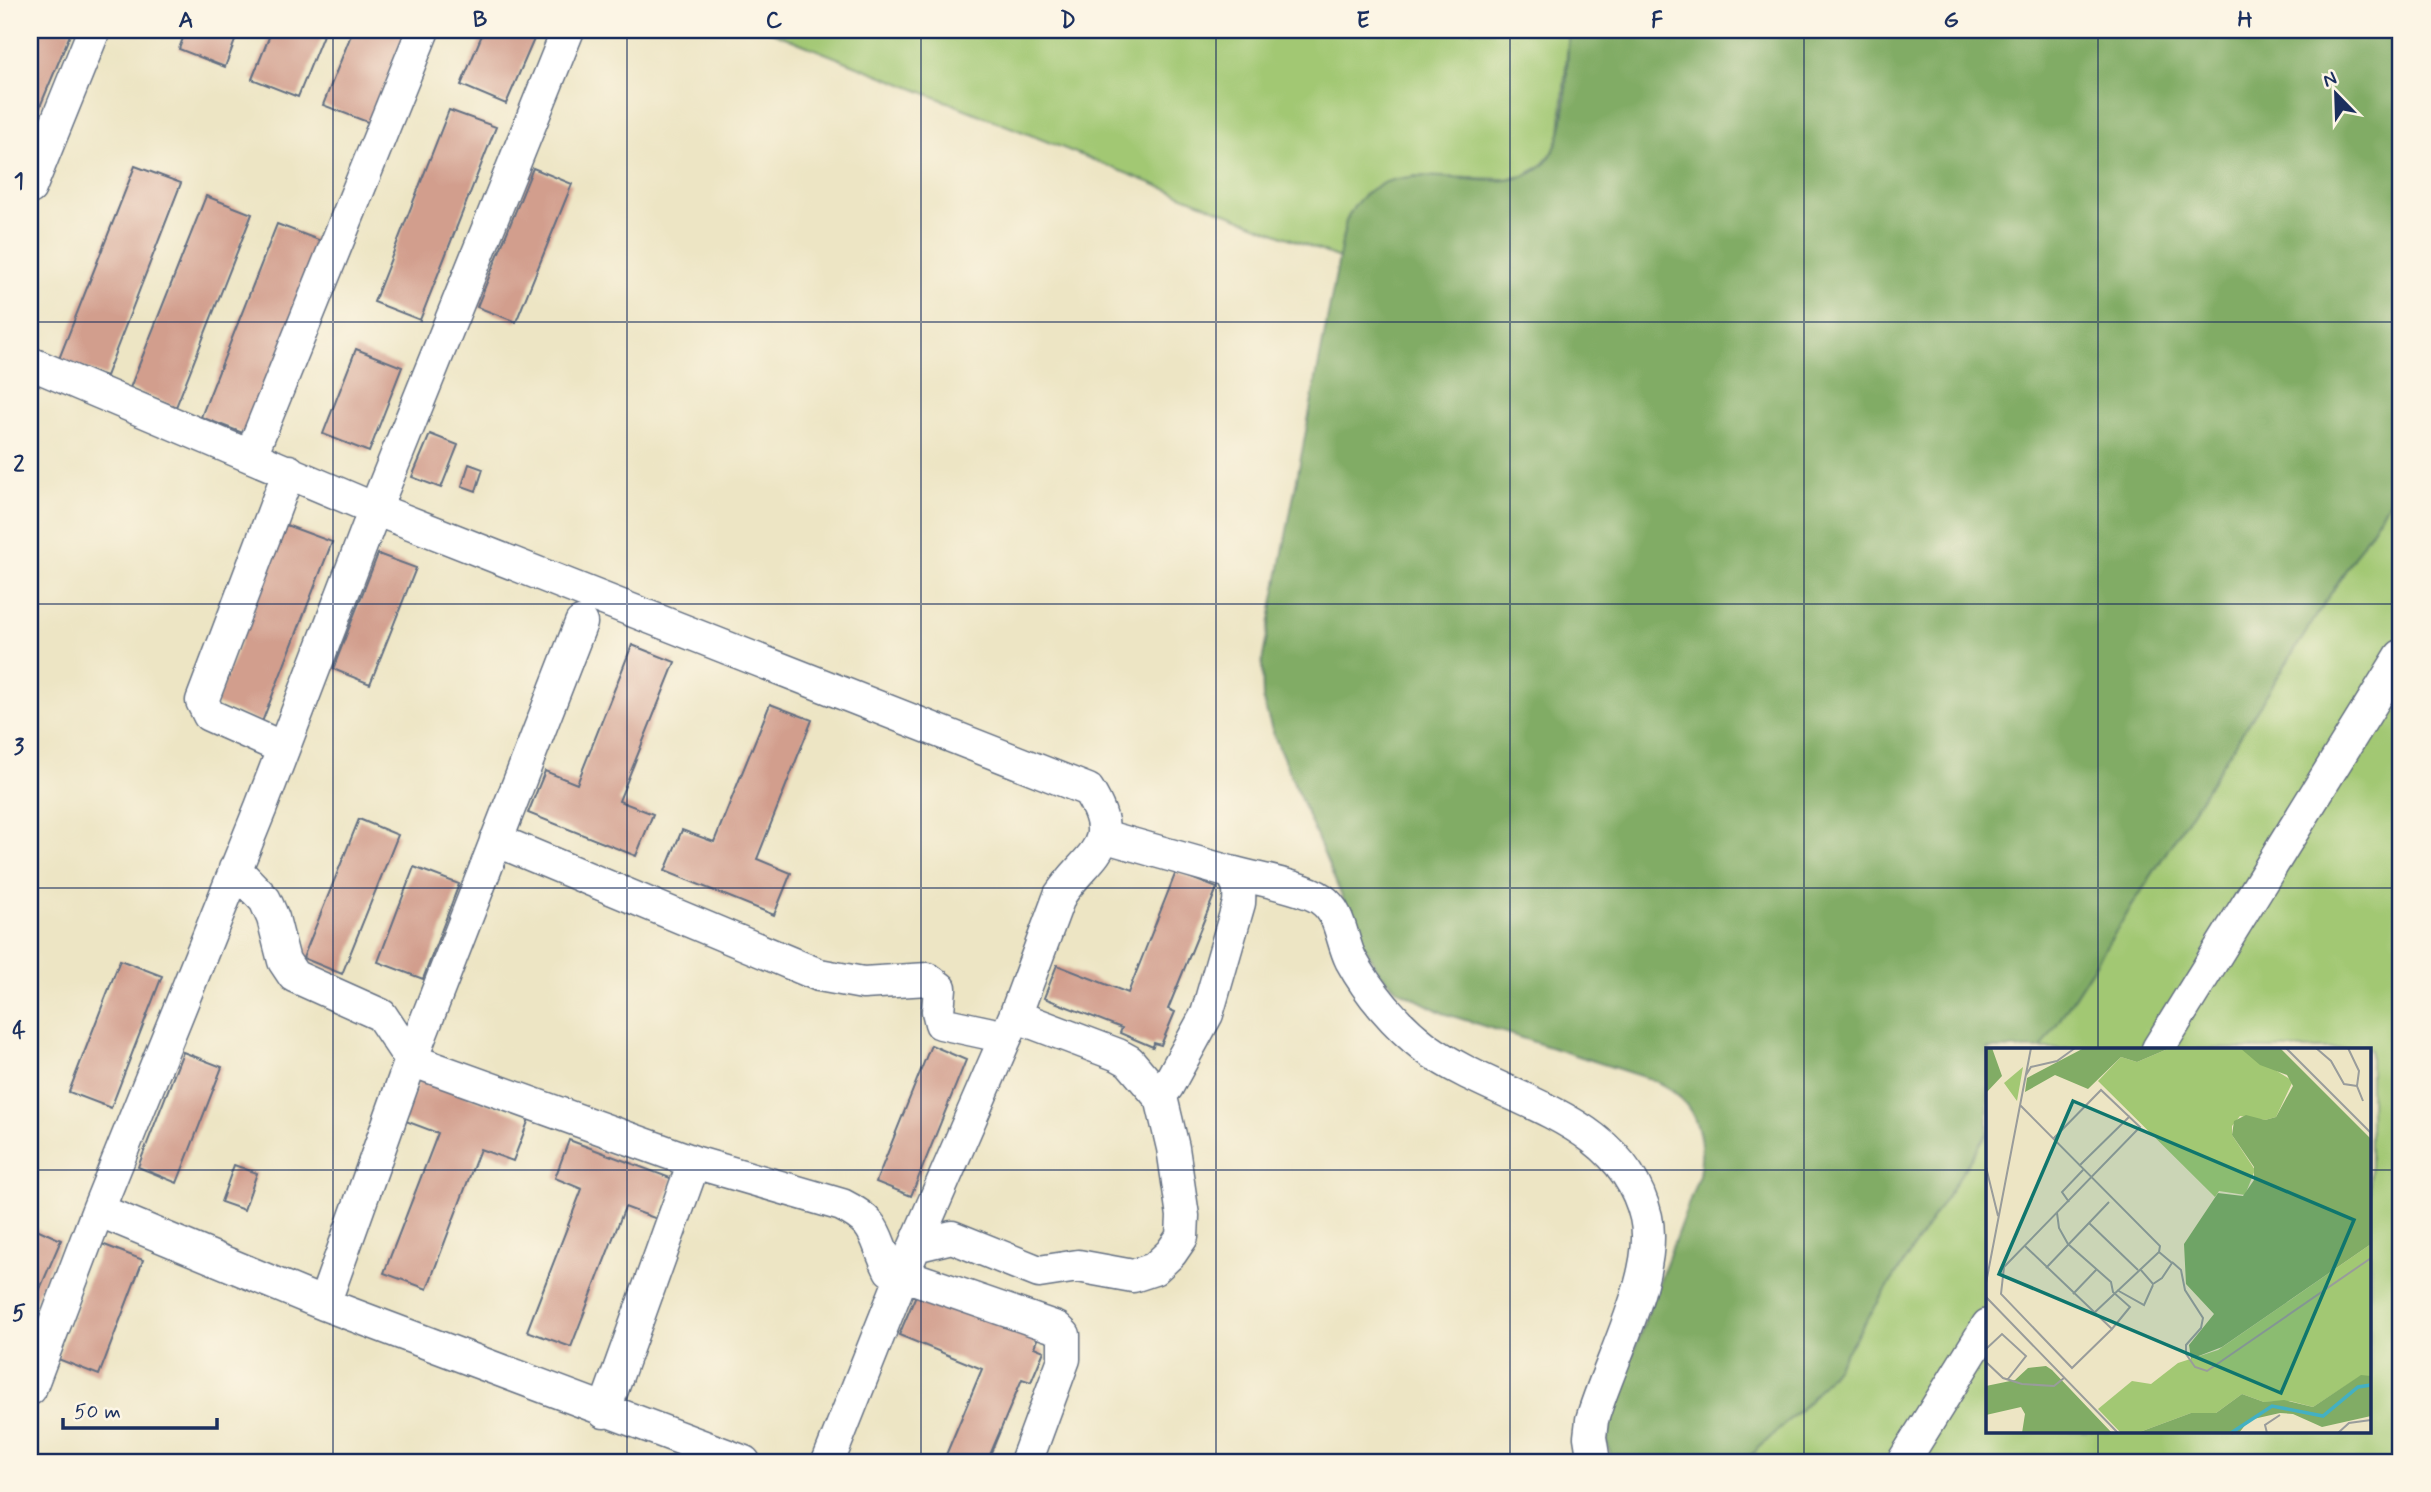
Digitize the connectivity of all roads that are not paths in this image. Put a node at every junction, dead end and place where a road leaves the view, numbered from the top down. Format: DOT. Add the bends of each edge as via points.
graph roads {
  1 [pos="94,30"];
  2 [pos="423,30"];
  3 [pos="568,30"];
  4 [pos="30,188"];
  5 [pos="30,363"];
  6 [pos="251,455"];
  7 [pos="289,471"];
  8 [pos="375,509"];
  9 [pos="581,623"];
  10 [pos="2401,656"];
  11 [pos="284,748"];
  12 [pos="1103,836"];
  13 [pos="496,841"];
  14 [pos="236,869"];
  15 [pos="1230,872"];
  16 [pos="1011,1027"];
  17 [pos="2159,1048"];
  18 [pos="411,1060"];
  19 [pos="1160,1093"];
  20 [pos="694,1162"];
  21 [pos="98,1210"];
  22 [pos="915,1247"];
  23 [pos="902,1276"];
  24 [pos="324,1304"];
  25 [pos="1986,1328"];
  26 [pos="30,1390"];
  27 [pos="604,1412"];
  28 [pos="744,1462"];
  29 [pos="828,1462"];
  30 [pos="1026,1462"];
  31 [pos="1594,1462"];
  32 [pos="1903,1462"];
  1 -- 4 [label="lane"];
  2 -- 6 [label="lane"];
  3 -- 8 [label="lane"];
  5 -- 6 [label="lane"];
  6 -- 7 [label="lane"];
  7 -- 8 [label="lane"];
  7 -- 11 [label="lane" via="202,701 209,715"];
  8 -- 11 [label="lane"];
  8 -- 12 [label="lane" via="1088,790 1098,806"];
  9 -- 13 [label="lane"];
  10 -- 17 [label="lane"];
  11 -- 14 [label="lane"];
  12 -- 15 [label="lane"];
  12 -- 16 [label="lane" via="1086,867 1060,895"];
  13 -- 16 [label="lane" via="819,975 863,983 928,979 940,988 941,1023"];
  13 -- 18 [label="lane"];
  14 -- 18 [label="lane" via="265,900 284,961 295,976 381,1015"];
  14 -- 21 [label="lane"];
  15 -- 19 [label="lane" via="1240,889 1239,903 1207,1014"];
  15 -- 31 [label="lane" via="1322,899 1334,913 1356,968 1409,1034 1457,1068 1588,1134 1630,1180 1646,1219 1648,1258 1592,1420"];
  16 -- 19 [label="lane" via="1118,1055"];
  16 -- 22 [label="lane"];
  18 -- 20 [label="lane"];
  18 -- 24 [label="lane"];
  19 -- 22 [label="lane" via="1183,1216 1182,1237 1154,1269 1133,1276 1078,1266 1039,1272 952,1237"];
  20 -- 23 [label="lane" via="842,1205 865,1216 890,1270"];
  20 -- 27 [label="lane"];
  21 -- 24 [label="lane"];
  21 -- 26 [label="lane"];
  22 -- 23 [label="lane"];
  23 -- 29 [label="lane"];
  23 -- 30 [label="lane" via="1048,1323 1063,1335 1064,1359"];
  24 -- 27 [label="lane"];
  25 -- 32 [label="lane"];
  27 -- 28 [label="lane"];
}
